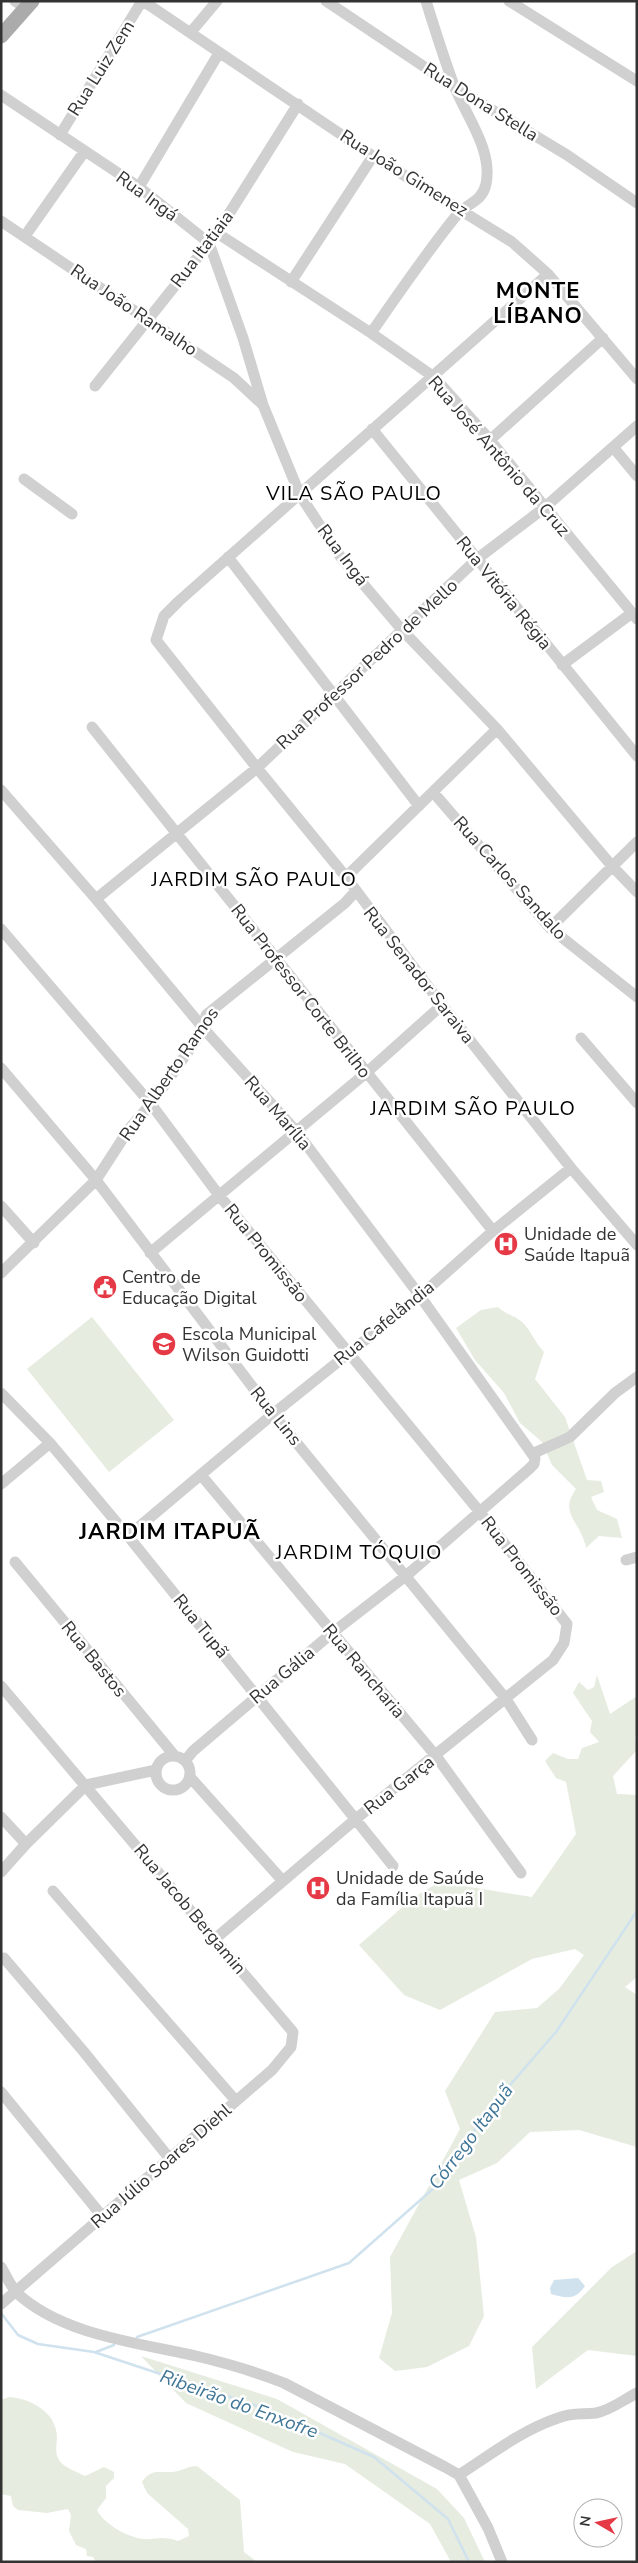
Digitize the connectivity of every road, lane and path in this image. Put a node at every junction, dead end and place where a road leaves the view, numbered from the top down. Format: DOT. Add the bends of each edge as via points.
graph roads {
  1 [pos="142,1"];
  2 [pos="217,1"];
  3 [pos="326,1"];
  4 [pos="426,1"];
  5 [pos="510,1"];
  6 [pos="24,4"];
  7 [pos="191,32"];
  8 [pos="1,36"];
  9 [pos="219,53"];
  10 [pos="637,81"];
  11 [pos="456,88"];
  12 [pos="1,95"];
  13 [pos="298,104"];
  14 [pos="60,135"];
  15 [pos="84,152"];
  16 [pos="373,156"];
  17 [pos="138,187"];
  18 [pos="635,200"];
  19 [pos="461,209"];
  20 [pos="1,220"];
  21 [pos="217,233"];
  22 [pos="25,236"];
  23 [pos="209,243"];
  24 [pos="548,274"];
  25 [pos="291,282"];
  26 [pos="147,320"];
  27 [pos="371,333"];
  28 [pos="603,338"];
  29 [pos="434,377"];
  30 [pos="637,379"];
  31 [pos="95,386"];
  32 [pos="263,405"];
  33 [pos="637,426"];
  34 [pos="372,430"];
  35 [pos="490,440"];
  36 [pos="613,447"];
  37 [pos="637,476"];
  38 [pos="24,479"];
  39 [pos="300,495"];
  40 [pos="544,508"];
  41 [pos="72,514"];
  42 [pos="228,557"];
  43 [pos="477,559"];
  44 [pos="635,616"];
  45 [pos="403,631"];
  46 [pos="562,665"];
  47 [pos="333,696"];
  48 [pos="92,727"];
  49 [pos="497,729"];
  50 [pos="637,756"];
  51 [pos="257,768"];
  52 [pos="1,790"];
  53 [pos="433,792"];
  54 [pos="419,806"];
  55 [pos="178,834"];
  56 [pos="637,842"];
  57 [pos="610,866"];
  58 [pos="346,877"];
  59 [pos="355,892"];
  60 [pos="637,892"];
  61 [pos="96,899"];
  62 [pos="550,928"];
  63 [pos="1,929"];
  64 [pos="276,958"];
  65 [pos="637,997"];
  66 [pos="442,1005"];
  67 [pos="204,1029"];
  68 [pos="582,1038"];
  69 [pos="1,1068"];
  70 [pos="366,1074"];
  71 [pos="637,1103"];
  72 [pos="151,1104"];
  73 [pos="296,1130"];
  74 [pos="571,1168"];
  75 [pos="96,1180"];
  76 [pos="218,1194"];
  77 [pos="1,1206"];
  78 [pos="493,1231"];
  79 [pos="34,1243"];
  80 [pos="637,1245"];
  81 [pos="150,1253"];
  82 [pos="1,1273"];
  83 [pos="420,1296"];
  84 [pos="348,1352"];
  85 [pos="637,1377"];
  86 [pos="1,1393"];
  87 [pos="273,1414"];
  88 [pos="50,1442"];
  89 [pos="534,1453"];
  90 [pos="201,1475"];
  91 [pos="1,1484"];
  92 [pos="479,1511"];
  93 [pos="128,1536"];
  94 [pos="15,1562"];
  95 [pos="406,1575"];
  96 [pos="567,1624"];
  97 [pos="332,1633"];
  98 [pos="1,1686"];
  99 [pos="257,1696"];
  100 [pos="506,1698"];
  101 [pos="532,1740"];
  102 [pos="174,1755"];
  103 [pos="436,1756"];
  104 [pos="186,1761"];
  105 [pos="156,1770"];
  106 [pos="190,1776"];
  107 [pos="86,1785"];
  108 [pos="1,1816"];
  109 [pos="357,1818"];
  110 [pos="26,1844"];
  111 [pos="393,1866"];
  112 [pos="1,1872"];
  113 [pos="521,1873"];
  114 [pos="282,1880"];
  115 [pos="52,1891"];
  116 [pos="216,1938"];
  117 [pos="4,1958"];
  118 [pos="293,2032"];
  119 [pos="1,2092"];
  120 [pos="236,2101"];
  121 [pos="170,2159"];
  122 [pos="102,2216"];
  123 [pos="1,2267"];
  124 [pos="16,2292"];
  125 [pos="3,2303"];
  126 [pos="637,2393"];
  127 [pos="459,2475"];
  128 [pos="502,2562"];
  1 -- 7 [label="street, Rua João Gimenez"];
  1 -- 14 [label="street, Rua Luiz Zem"];
  2 -- 7 [label="street"];
  3 -- 11 [label="street, Rua Dona Stella"];
  4 -- 11 [label="street"];
  5 -- 10 [label="street"];
  6 -- 8 [label="main road"];
  7 -- 9 [label="street, Rua João Gimenez"];
  9 -- 13 [label="street, Rua João Gimenez"];
  9 -- 17 [label="street"];
  11 -- 18 [label="street, Rua Dona Stella"];
  11 -- 19 [label="street" via="483,150 487,168 486,185 480,198"];
  12 -- 14 [label="street, Rua Ingá"];
  13 -- 16 [label="street, Rua João Gimenez"];
  13 -- 21 [label="street, Rua Itatiaia"];
  14 -- 15 [label="street, Rua Ingá"];
  15 -- 17 [label="street, Rua Ingá"];
  15 -- 22 [label="street"];
  16 -- 19 [label="street, Rua João Gimenez"];
  16 -- 25 [label="street"];
  17 -- 23 [label="street, Rua Ingá"];
  19 -- 24 [label="street, Rua João Gimenez" via="512,242"];
  19 -- 27 [label="street"];
  20 -- 22 [label="street, Rua João Ramalho"];
  21 -- 23 [label="street, Rua Itatiaia"];
  21 -- 25 [label="street, Rua José Antônio da Cruz"];
  22 -- 26 [label="street, Rua João Ramalho"];
  23 -- 26 [label="street, Rua Itatiaia"];
  23 -- 32 [label="street, Rua Ingá"];
  24 -- 28 [label="street, Rua João Gimenez"];
  24 -- 29 [label="street"];
  25 -- 27 [label="street, Rua José Antônio da Cruz"];
  26 -- 31 [label="street, Rua Itatiaia"];
  26 -- 32 [label="street, Rua João Ramalho" via="234,378"];
  27 -- 29 [label="street, Rua José Antônio da Cruz"];
  28 -- 30 [label="street, Rua João Gimenez"];
  28 -- 35 [label="street"];
  29 -- 34 [label="street"];
  29 -- 35 [label="street, Rua José Antônio da Cruz"];
  32 -- 39 [label="street, Rua Ingá"];
  33 -- 36 [label="street, Rua Professor Pedro de Mello"];
  34 -- 39 [label="street"];
  34 -- 43 [label="street, Rua Vitória Régia"];
  35 -- 40 [label="street, Rua José Antônio da Cruz"];
  36 -- 37 [label="street"];
  36 -- 40 [label="street, Rua Professor Pedro de Mello"];
  38 -- 41 [label="street"];
  39 -- 42 [label="street"];
  39 -- 45 [label="street, Rua Ingá" via="342,559"];
  40 -- 43 [label="street, Rua Professor Pedro de Mello"];
  40 -- 44 [label="street, Rua José Antônio da Cruz"];
  42 -- 47 [label="street"];
  42 -- 51 [label="street, Rua Senador Saraiva" via="164,616 156,640"];
  43 -- 45 [label="street, Rua Professor Pedro de Mello"];
  43 -- 46 [label="street, Rua Vitória Régia"];
  44 -- 46 [label="street"];
  45 -- 47 [label="street, Rua Professor Pedro de Mello"];
  45 -- 49 [label="street, Rua Ingá"];
  46 -- 50 [label="street, Rua Vitória Régia"];
  47 -- 51 [label="street, Rua Professor Pedro de Mello"];
  47 -- 54 [label="street"];
  48 -- 55 [label="street, Rua Professor Corte Brilho"];
  49 -- 53 [label="street"];
  49 -- 57 [label="street, Rua Ingá"];
  51 -- 55 [label="street, Rua Professor Pedro de Mello"];
  51 -- 58 [label="street, Rua Senador Saraiva"];
  52 -- 61 [label="street, Rua Marília"];
  53 -- 54 [label="street"];
  53 -- 62 [label="street, Rua Carlos Sandalo"];
  54 -- 58 [label="street"];
  55 -- 61 [label="street, Rua Professor Pedro de Mello"];
  55 -- 64 [label="street, Rua Professor Corte Brilho"];
  56 -- 57 [label="street"];
  57 -- 60 [label="street, Rua Ingá"];
  57 -- 62 [label="street"];
  58 -- 59 [label="street, Rua Senador Saraiva"];
  59 -- 64 [label="street, Rua Alberto Ramos"];
  59 -- 66 [label="street, Rua Senador Saraiva"];
  61 -- 67 [label="street, Rua Marília"];
  62 -- 65 [label="street, Rua Carlos Sandalo"];
  63 -- 72 [label="street, Rua Promissão"];
  64 -- 67 [label="street, Rua Alberto Ramos" via="211,1010 206,1015"];
  64 -- 70 [label="street, Rua Professor Corte Brilho"];
  66 -- 70 [label="street"];
  66 -- 74 [label="street, Rua Senador Saraiva"];
  67 -- 72 [label="street, Rua Alberto Ramos"];
  67 -- 73 [label="street, Rua Marília"];
  68 -- 71 [label="street"];
  69 -- 75 [label="street, Rua Lins"];
  70 -- 73 [label="street"];
  70 -- 78 [label="street, Rua Professor Corte Brilho"];
  72 -- 75 [label="street, Rua Alberto Ramos" via="129,1129"];
  72 -- 76 [label="street, Rua Promissão"];
  73 -- 76 [label="street"];
  73 -- 83 [label="street, Rua Marília"];
  74 -- 78 [label="street, Rua Cafelândia"];
  74 -- 80 [label="street, Rua Senador Saraiva"];
  75 -- 79 [label="street, Rua Alberto Ramos"];
  75 -- 81 [label="street, Rua Lins"];
  76 -- 81 [label="street"];
  76 -- 84 [label="street, Rua Promissão"];
  77 -- 79 [label="street"];
  78 -- 83 [label="street, Rua Cafelândia"];
  79 -- 82 [label="street, Rua Alberto Ramos"];
  81 -- 87 [label="street, Rua Lins"];
  83 -- 84 [label="street, Rua Cafelândia"];
  83 -- 89 [label="street, Rua Marília"];
  84 -- 87 [label="street, Rua Cafelândia"];
  84 -- 92 [label="street, Rua Promissão"];
  85 -- 89 [label="street" via="615,1393 570,1437"];
  86 -- 88 [label="street, Rua Tupã"];
  87 -- 90 [label="street, Rua Cafelândia"];
  87 -- 95 [label="street, Rua Lins"];
  88 -- 91 [label="street"];
  88 -- 93 [label="street, Rua Tupã"];
  89 -- 92 [label="street, Rua Gália" via="534,1464"];
  90 -- 93 [label="street, Rua Cafelândia"];
  90 -- 97 [label="street, Rua Rancharia"];
  92 -- 95 [label="street, Rua Gália"];
  92 -- 96 [label="street, Rua Promissão"];
  93 -- 99 [label="street, Rua Tupã"];
  94 -- 102 [label="street, Rua Bastos"];
  95 -- 97 [label="street, Rua Gália"];
  95 -- 100 [label="street, Rua Lins"];
  96 -- 100 [label="street, Rua Garça" via="560,1653"];
  97 -- 99 [label="street, Rua Gália"];
  97 -- 103 [label="street, Rua Rancharia"];
  98 -- 107 [label="street, Rua Jacob Bergamin"];
  99 -- 104 [label="street, Rua Gália" via="193,1751"];
  99 -- 109 [label="street, Rua Tupã"];
  100 -- 101 [label="street, Rua Lins"];
  100 -- 103 [label="street, Rua Garça"];
  102 -- 104 [label="street"];
  102 -- 105 [label="street" via="164,1758"];
  103 -- 109 [label="street, Rua Garça"];
  103 -- 113 [label="street, Rua Rancharia"];
  104 -- 106 [label="street"];
  105 -- 106 [label="street" via="160,1784 169,1789 180,1788"];
  105 -- 107 [label="street"];
  106 -- 114 [label="street"];
  107 -- 110 [label="street"];
  107 -- 116 [label="street, Rua Jacob Bergamin"];
  108 -- 110 [label="street"];
  109 -- 111 [label="street, Rua Tupã"];
  109 -- 114 [label="street, Rua Garça"];
  110 -- 112 [label="street"];
  114 -- 116 [label="street, Rua Garça"];
  115 -- 120 [label="street"];
  116 -- 118 [label="street, Rua Jacob Bergamin"];
  117 -- 121 [label="street"];
  118 -- 120 [label="street, Rua Júlio Soares Diehl" via="286,2056"];
  119 -- 122 [label="street"];
  120 -- 121 [label="street, Rua Júlio Soares Diehl"];
  121 -- 122 [label="street, Rua Júlio Soares Diehl"];
  122 -- 124 [label="street, Rua Júlio Soares Diehl"];
  123 -- 124 [label="street"];
  124 -- 125 [label="street, Rua Júlio Soares Diehl"];
  124 -- 127 [label="street" via="36,2307 68,2323 142,2346 250,2370 284,2383"];
  126 -- 127 [label="street" via="595,2413 576,2412 556,2418 502,2446"];
  127 -- 128 [label="street" via="488,2528"];
}
